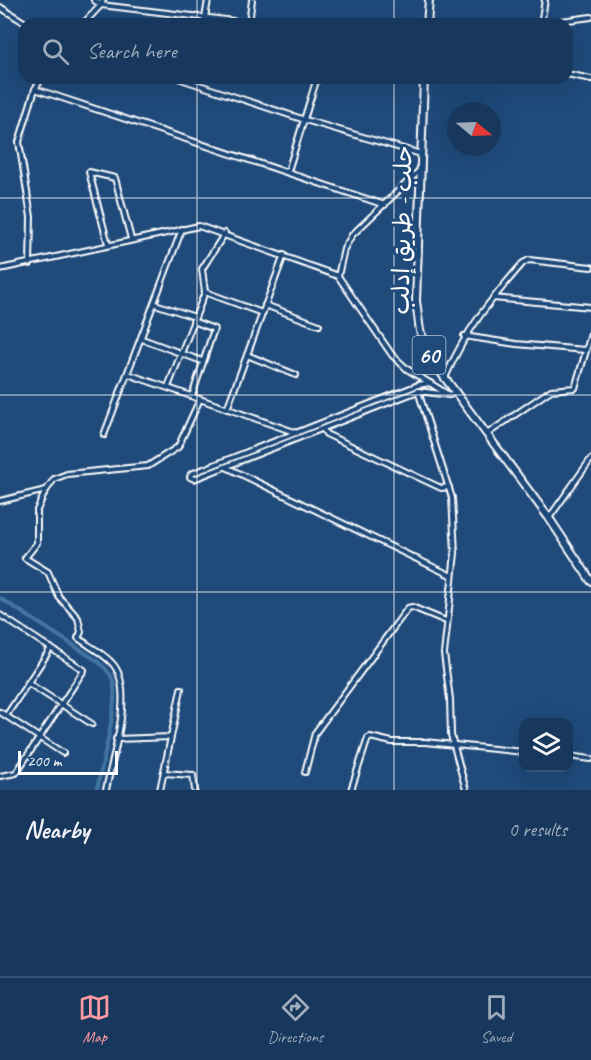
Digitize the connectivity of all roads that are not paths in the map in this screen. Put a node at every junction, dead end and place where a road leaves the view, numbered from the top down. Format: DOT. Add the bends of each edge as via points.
graph roads {
  1 [pos="94,0"];
  2 [pos="208,0"];
  3 [pos="252,0"];
  4 [pos="429,0"];
  5 [pos="545,0"];
  6 [pos="102,3"];
  7 [pos="0,7"];
  8 [pos="591,17"];
  9 [pos="18,18"];
  10 [pos="88,18"];
  11 [pos="205,18"];
  12 [pos="250,18"];
  13 [pos="428,18"];
  14 [pos="540,18"];
  15 [pos="573,20"];
  16 [pos="573,75"];
  17 [pos="591,79"];
  18 [pos="38,84"];
  19 [pos="196,84"];
  20 [pos="316,84"];
  21 [pos="424,84"];
  22 [pos="35,89"];
  23 [pos="305,120"];
  24 [pos="421,154"];
  25 [pos="420,170"];
  26 [pos="288,171"];
  27 [pos="385,205"];
  28 [pos="182,228"];
  29 [pos="225,233"];
  30 [pos="131,239"];
  31 [pos="108,244"];
  32 [pos="284,255"];
  33 [pos="30,264"];
  34 [pos="591,267"];
  35 [pos="0,269"];
  36 [pos="338,276"];
  37 [pos="205,292"];
  38 [pos="492,298"];
  39 [pos="155,304"];
  40 [pos="265,305"];
  41 [pos="591,306"];
  42 [pos="261,314"];
  43 [pos="194,319"];
  44 [pos="319,325"];
  45 [pos="591,334"];
  46 [pos="464,336"];
  47 [pos="142,339"];
  48 [pos="585,350"];
  49 [pos="181,354"];
  50 [pos="247,355"];
  51 [pos="202,361"];
  52 [pos="128,374"];
  53 [pos="296,375"];
  54 [pos="445,378"];
  55 [pos="430,383"];
  56 [pos="168,387"];
  57 [pos="418,391"];
  58 [pos="452,394"];
  59 [pos="192,396"];
  60 [pos="200,399"];
  61 [pos="227,409"];
  62 [pos="323,429"];
  63 [pos="298,433"];
  64 [pos="487,434"];
  65 [pos="104,435"];
  66 [pos="305,436"];
  67 [pos="591,459"];
  68 [pos="226,467"];
  69 [pos="449,487"];
  70 [pos="46,490"];
  71 [pos="0,501"];
  72 [pos="549,518"];
  73 [pos="452,576"];
  74 [pos="590,577"];
  75 [pos="0,615"];
  76 [pos="446,621"];
  77 [pos="51,648"];
  78 [pos="28,683"];
  79 [pos="181,689"];
  80 [pos="61,705"];
  81 [pos="0,712"];
  82 [pos="6,716"];
  83 [pos="92,724"];
  84 [pos="171,737"];
  85 [pos="39,738"];
  86 [pos="116,739"];
  87 [pos="453,745"];
  88 [pos="519,752"];
  89 [pos="63,753"];
  90 [pos="573,757"];
  91 [pos="591,759"];
  92 [pos="304,772"];
  93 [pos="164,773"];
  94 [pos="0,776"];
  95 [pos="106,790"];
  96 [pos="160,790"];
  97 [pos="195,790"];
  98 [pos="351,790"];
  99 [pos="466,790"];
  1 -- 6 [label="street"];
  2 -- 11 [label="street"];
  3 -- 12 [label="street"];
  4 -- 13 [label="highway"];
  5 -- 14 [label="street"];
  6 -- 10 [label="street"];
  6 -- 11 [label="street"];
  7 -- 9 [label="street"];
  8 -- 15 [label="street"];
  16 -- 17 [label="street"];
  18 -- 22 [label="street"];
  19 -- 23 [label="street"];
  20 -- 23 [label="street"];
  21 -- 24 [label="highway, حلب - طريق إدلب / 60"];
  22 -- 26 [label="street"];
  22 -- 33 [label="street" via="19,142 31,217"];
  23 -- 24 [label="street"];
  23 -- 26 [label="street"];
  24 -- 25 [label="highway, حلب - طريق إدلب / 60"];
  25 -- 27 [label="street"];
  25 -- 54 [label="highway, حلب - طريق إدلب / 60" via="417,316 423,343"];
  26 -- 27 [label="street"];
  27 -- 36 [label="street" via="347,241"];
  28 -- 29 [label="street" via="199,226"];
  28 -- 30 [label="street"];
  28 -- 39 [label="street"];
  29 -- 32 [label="street"];
  29 -- 37 [label="street" via="202,269"];
  30 -- 31 [label="street"];
  30 -- 31 [label="street" via="115,178 89,172"];
  31 -- 33 [label="street"];
  32 -- 36 [label="street"];
  32 -- 40 [label="street"];
  33 -- 35 [label="street"];
  34 -- 38 [label="street" via="528,260"];
  36 -- 55 [label="street" via="392,354"];
  37 -- 42 [label="street"];
  37 -- 43 [label="street"];
  38 -- 41 [label="street"];
  38 -- 46 [label="street"];
  39 -- 43 [label="street"];
  39 -- 47 [label="street"];
  40 -- 42 [label="street"];
  40 -- 44 [label="street"];
  42 -- 50 [label="street"];
  43 -- 49 [label="street"];
  43 -- 51 [label="street" via="214,329"];
  45 -- 48 [label="street"];
  46 -- 48 [label="street"];
  46 -- 54 [label="street"];
  47 -- 49 [label="street"];
  47 -- 52 [label="street"];
  48 -- 64 [label="street" via="575,388 551,390"];
  49 -- 51 [label="street"];
  49 -- 56 [label="street"];
  50 -- 53 [label="street"];
  50 -- 61 [label="street"];
  51 -- 59 [label="street"];
  52 -- 56 [label="street"];
  52 -- 65 [label="street"];
  54 -- 58 [label="highway, حلب - طريق إدلب / 60"];
  55 -- 58 [label="street"];
  55 -- 63 [label="street"];
  56 -- 59 [label="street"];
  57 -- 58 [label="street"];
  57 -- 62 [label="street"];
  57 -- 69 [label="street"];
  58 -- 64 [label="highway, حلب - طريق إدلب / 60"];
  59 -- 60 [label="street"];
  60 -- 61 [label="street"];
  60 -- 70 [label="street" via="178,447 148,466 67,474 54,479"];
  61 -- 63 [label="street"];
  62 -- 66 [label="street"];
  62 -- 69 [label="street" via="326,434 441,488"];
  63 -- 66 [label="street"];
  63 -- 68 [label="street" via="190,477"];
  64 -- 72 [label="highway, حلب - طريق إدلب / 60"];
  66 -- 68 [label="street"];
  67 -- 72 [label="street"];
  68 -- 73 [label="street"];
  69 -- 73 [label="street" via="455,548"];
  70 -- 71 [label="street"];
  70 -- 86 [label="street" via="38,510 37,543 25,558 48,572 59,597 78,618 78,638 112,663 121,678 124,697"];
  72 -- 74 [label="highway, حلب - طريق إدلب / 60"];
  73 -- 76 [label="street"];
  75 -- 77 [label="street"];
  76 -- 87 [label="street" via="444,654"];
  76 -- 92 [label="street" via="408,608 315,733"];
  77 -- 78 [label="street"];
  77 -- 80 [label="street" via="84,670"];
  78 -- 80 [label="street"];
  78 -- 82 [label="street"];
  79 -- 84 [label="street"];
  80 -- 83 [label="street"];
  80 -- 85 [label="street"];
  81 -- 82 [label="street"];
  82 -- 85 [label="street"];
  84 -- 86 [label="street"];
  84 -- 93 [label="street"];
  85 -- 89 [label="street"];
  85 -- 94 [label="street" via="16,773"];
  86 -- 95 [label="street"];
  87 -- 88 [label="street"];
  87 -- 98 [label="street" via="368,738"];
  87 -- 99 [label="street"];
  90 -- 91 [label="street"];
  93 -- 96 [label="street"];
  93 -- 97 [label="street" via="193,775"];
}
